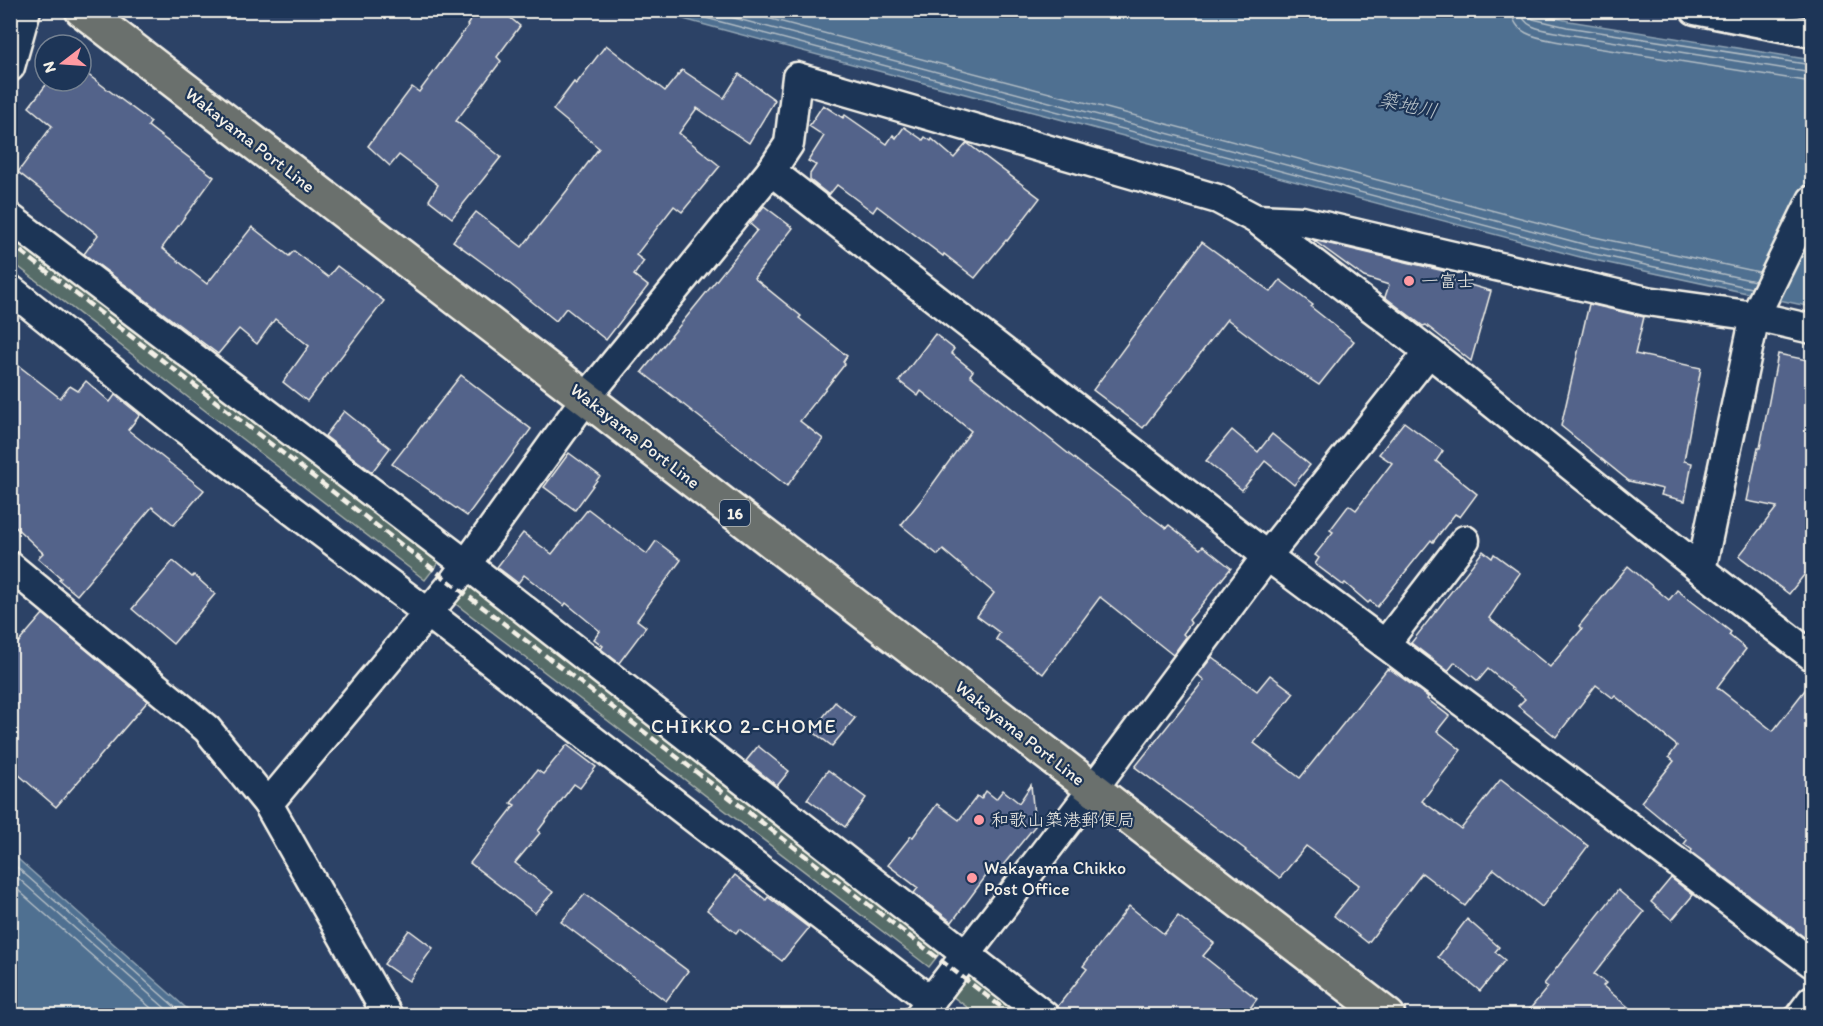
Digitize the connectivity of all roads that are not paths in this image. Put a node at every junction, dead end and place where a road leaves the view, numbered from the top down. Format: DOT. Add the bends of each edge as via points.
graph roads {
  1 [pos="26,10"];
  2 [pos="82,10"];
  3 [pos="1695,10"];
  4 [pos="1812,33"];
  5 [pos="10,67"];
  6 [pos="771,171"];
  7 [pos="1812,200"];
  8 [pos="10,218"];
  9 [pos="1256,219"];
  10 [pos="10,289"];
  11 [pos="1759,310"];
  12 [pos="1812,330"];
  13 [pos="1429,352"];
  14 [pos="586,398"];
  15 [pos="1465,540"];
  16 [pos="1267,556"];
  17 [pos="466,564"];
  18 [pos="10,566"];
  19 [pos="1701,570"];
  20 [pos="428,613"];
  21 [pos="1385,644"];
  22 [pos="1812,656"];
  23 [pos="1094,789"];
  24 [pos="268,804"];
  25 [pos="967,954"];
  26 [pos="1812,963"];
  27 [pos="1812,1000"];
  28 [pos="925,1008"];
  29 [pos="388,1016"];
  30 [pos="1045,1016"];
  31 [pos="1388,1016"];
  32 [pos="1800,1016"];
  1 -- 5 [label="street"];
  2 -- 14 [label="main road, Wakayama Port Line / 16"];
  3 -- 4 [label="street"];
  6 -- 9 [label="street" via="789,144 797,76 1218,199"];
  6 -- 14 [label="street"];
  6 -- 16 [label="street"];
  7 -- 11 [label="street"];
  8 -- 17 [label="street"];
  9 -- 11 [label="street" via="1302,221 1647,302"];
  9 -- 13 [label="street"];
  10 -- 20 [label="street" via="178,424"];
  11 -- 12 [label="street"];
  11 -- 19 [label="street"];
  13 -- 16 [label="street"];
  13 -- 19 [label="street"];
  14 -- 17 [label="street"];
  14 -- 23 [label="main road, Wakayama Port Line / 16"];
  15 -- 21 [label="street"];
  16 -- 21 [label="street"];
  16 -- 23 [label="street"];
  17 -- 20 [label="street"];
  17 -- 25 [label="street"];
  18 -- 24 [label="street" via="207,729"];
  19 -- 22 [label="street"];
  20 -- 24 [label="street"];
  20 -- 28 [label="street"];
  21 -- 26 [label="street"];
  23 -- 25 [label="street"];
  23 -- 31 [label="main road, Wakayama Port Line / 16"];
  24 -- 29 [label="street"];
  25 -- 28 [label="street"];
  25 -- 30 [label="street"];
  27 -- 32 [label="street"];
}
